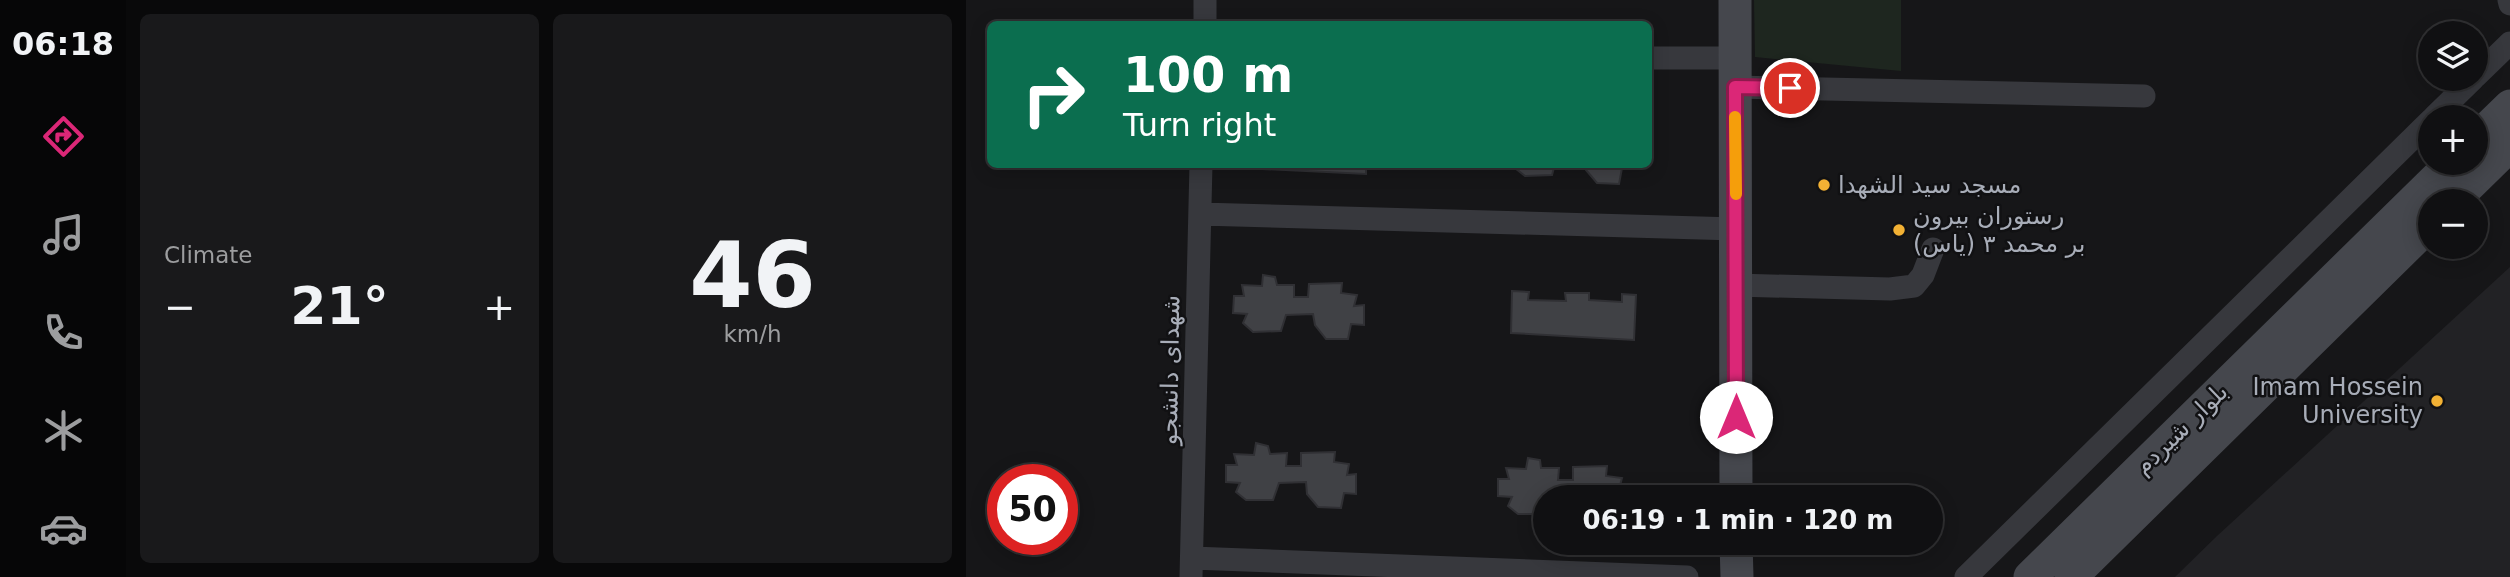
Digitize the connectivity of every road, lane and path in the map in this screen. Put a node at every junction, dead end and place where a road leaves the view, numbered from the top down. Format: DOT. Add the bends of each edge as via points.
graph roads {
  1 [pos="1205,0"];
  2 [pos="1735,0"];
  3 [pos="1205,21"];
  4 [pos="2510,43"];
  5 [pos="1652,59"];
  6 [pos="2488,64"];
  7 [pos="1735,72"];
  8 [pos="2461,91"];
  9 [pos="2144,96"];
  10 [pos="2446,105"];
  11 [pos="2510,106"];
  12 [pos="2488,127"];
  13 [pos="2418,133"];
  14 [pos="2510,145"];
  15 [pos="1201,168"];
  16 [pos="2440,175"];
  17 [pos="2465,189"];
  18 [pos="1200,214"];
  19 [pos="1736,229"];
  20 [pos="2418,236"];
  21 [pos="1933,249"];
  22 [pos="1735,285"];
  23 [pos="1736,485"];
  24 [pos="1737,555"];
  25 [pos="1192,568"];
  26 [pos="1688,577"];
  27 [pos="1737,577"];
  28 [pos="1966,577"];
  29 [pos="2030,577"];
  30 [pos="2071,577"];
  1 -- 3 [label="street"];
  2 -- 7 [label="main road"];
  4 -- 6 [label="street"];
  5 -- 7 [label="street"];
  7 -- 9 [label="street"];
  7 -- 19 [label="main road"];
  8 -- 10 [label="street"];
  11 -- 12 [label="main road"];
  13 -- 28 [label="street"];
  14 -- 17 [label="main road"];
  15 -- 18 [label="street, شهدای دانشجو"];
  16 -- 29 [label="main road, بلوار شیردم"];
  18 -- 19 [label="street"];
  18 -- 25 [label="street, شهدای دانشجو"];
  19 -- 22 [label="main road"];
  20 -- 30 [label="main road, بلوار شیردم"];
  21 -- 22 [label="street" via="1914,286"];
  22 -- 23 [label="main road"];
  24 -- 27 [label="main road"];
  25 -- 26 [label="street"];
}
